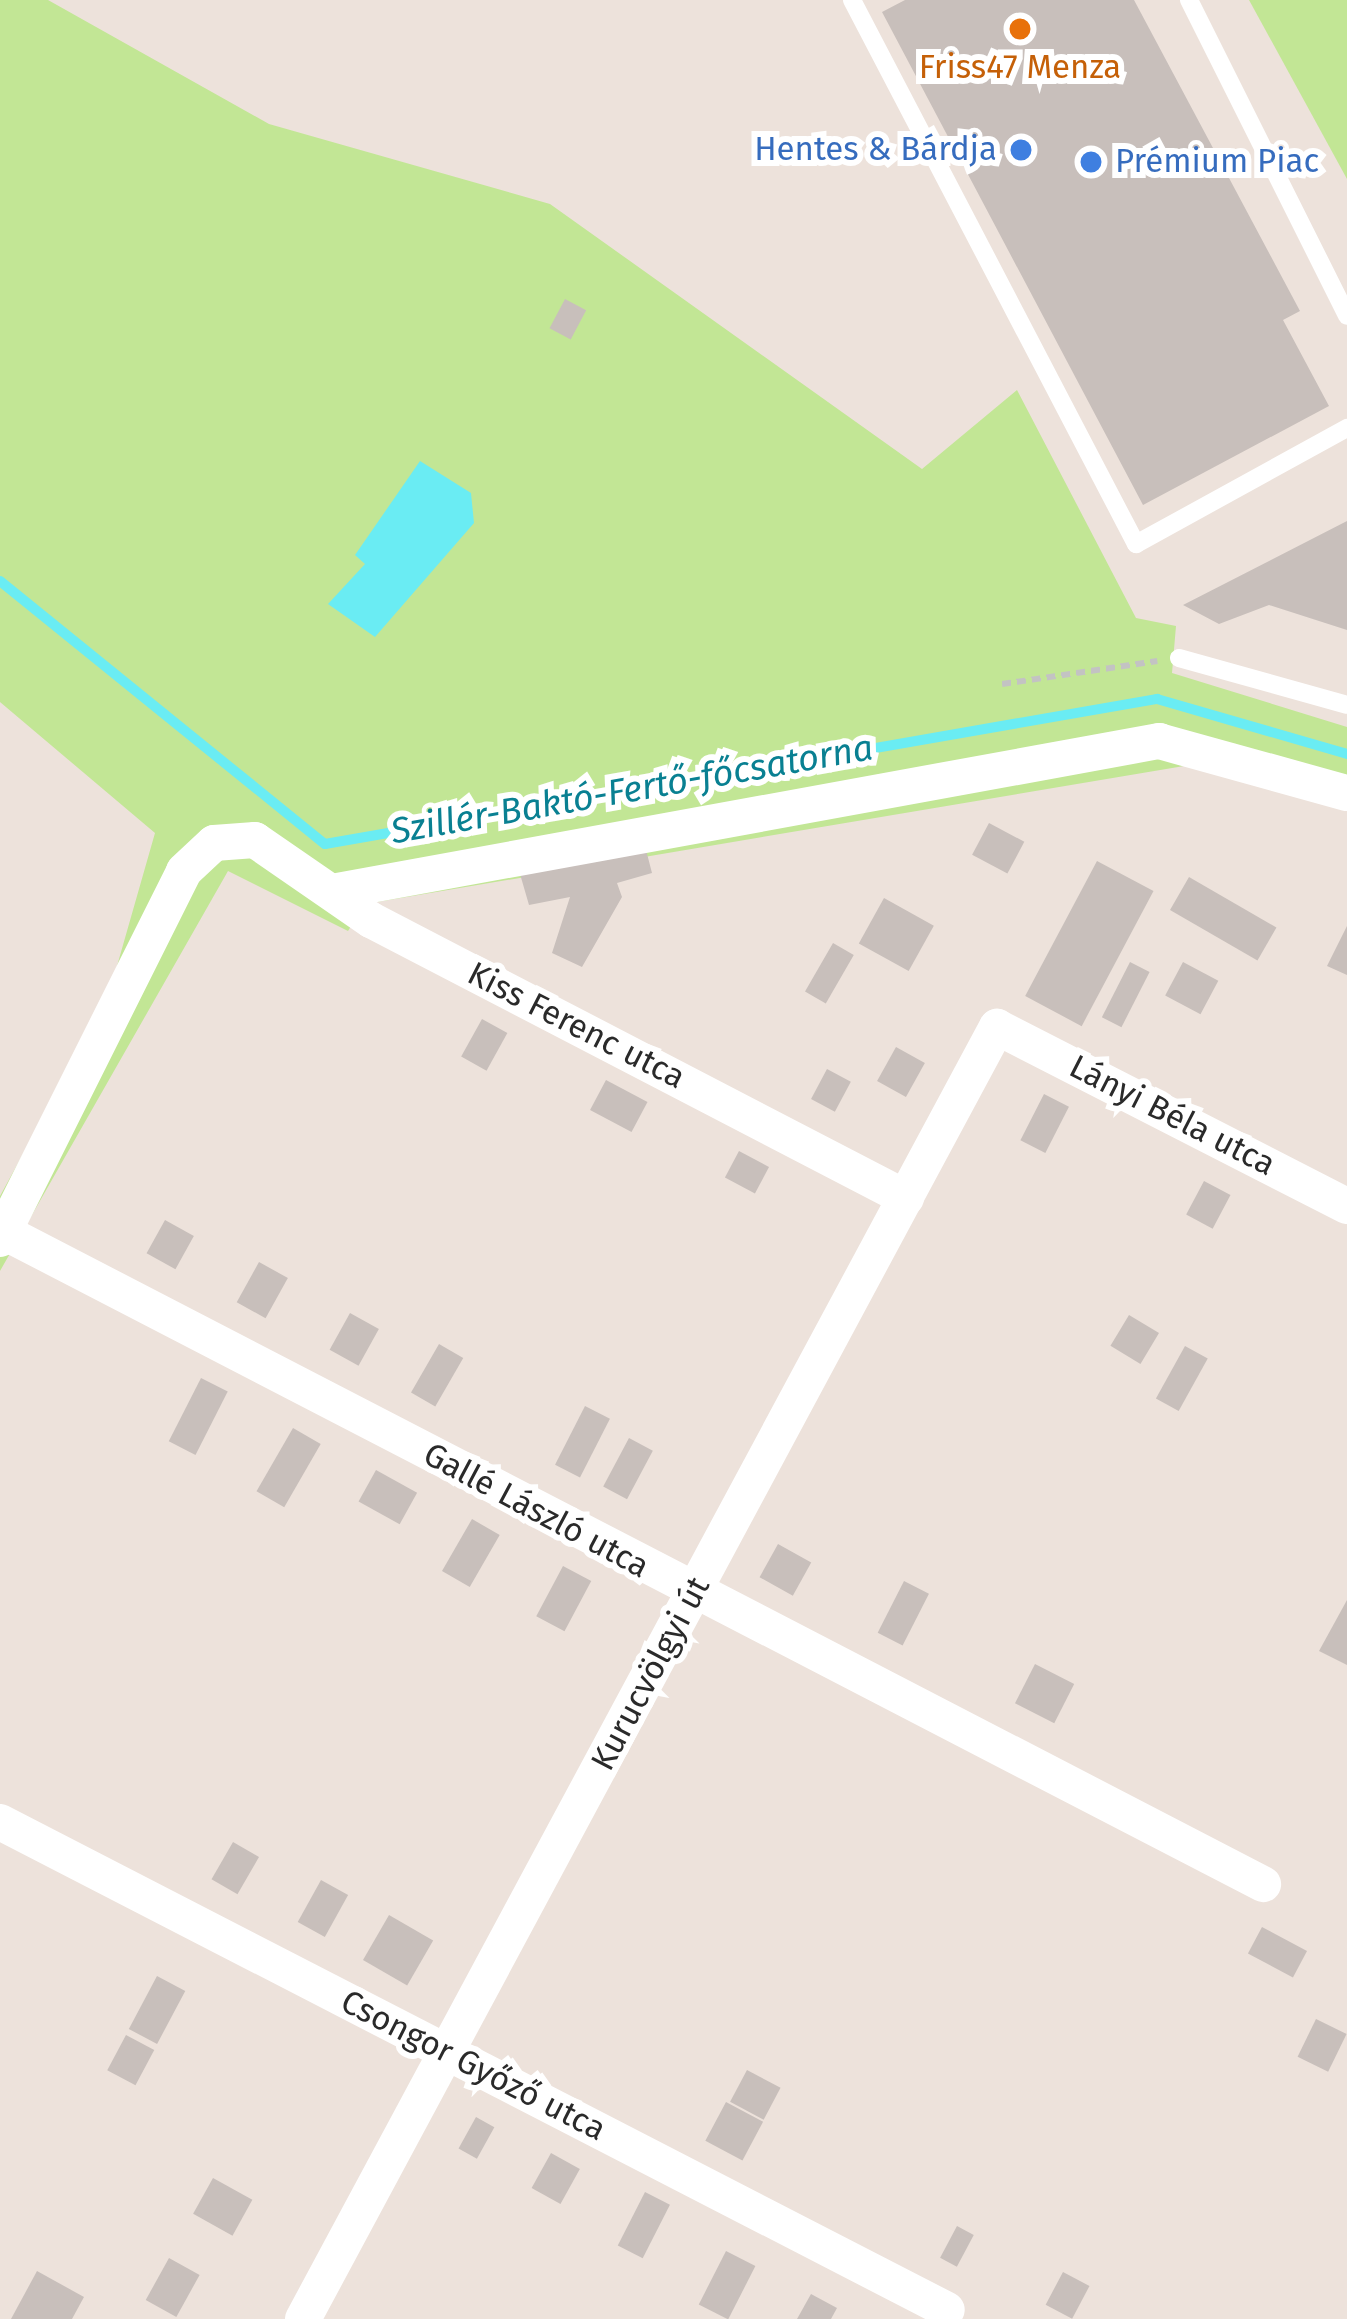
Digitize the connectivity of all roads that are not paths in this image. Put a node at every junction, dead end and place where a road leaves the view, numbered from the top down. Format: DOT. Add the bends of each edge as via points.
graph roads {
  1 [pos="853,0"];
  2 [pos="1189,0"];
  3 [pos="1347,316"];
  4 [pos="1347,428"];
  5 [pos="1179,658"];
  6 [pos="1347,705"];
  7 [pos="1347,793"];
  8 [pos="332,892"];
  9 [pos="998,1027"];
  10 [pos="906,1198"];
  11 [pos="1347,1206"];
  12 [pos="2,1235"];
  13 [pos="694,1594"];
  14 [pos="0,1822"];
  15 [pos="1263,1885"];
  16 [pos="448,2053"];
  17 [pos="946,2310"];
  18 [pos="303,2319"];
  1 -- 4 [label="lane" via="1136,544"];
  2 -- 3 [label="lane"];
  5 -- 6 [label="lane"];
  7 -- 8 [label="street" via="1159,741"];
  8 -- 10 [label="street, Kiss Ferenc utca"];
  8 -- 12 [label="street, Kiss Ferenc utca" via="255,840 214,844 184,871"];
  9 -- 10 [label="street, Kurucvölgyi út"];
  9 -- 11 [label="street, Lányi Béla utca"];
  10 -- 13 [label="street, Kurucvölgyi út"];
  12 -- 13 [label="street, Gallé László utca"];
  13 -- 15 [label="street, Gallé László utca"];
  13 -- 16 [label="street, Kurucvölgyi út"];
  14 -- 16 [label="street, Csongor Győző utca"];
  16 -- 17 [label="street, Csongor Győző utca"];
  16 -- 18 [label="street, Kurucvölgyi út"];
}
